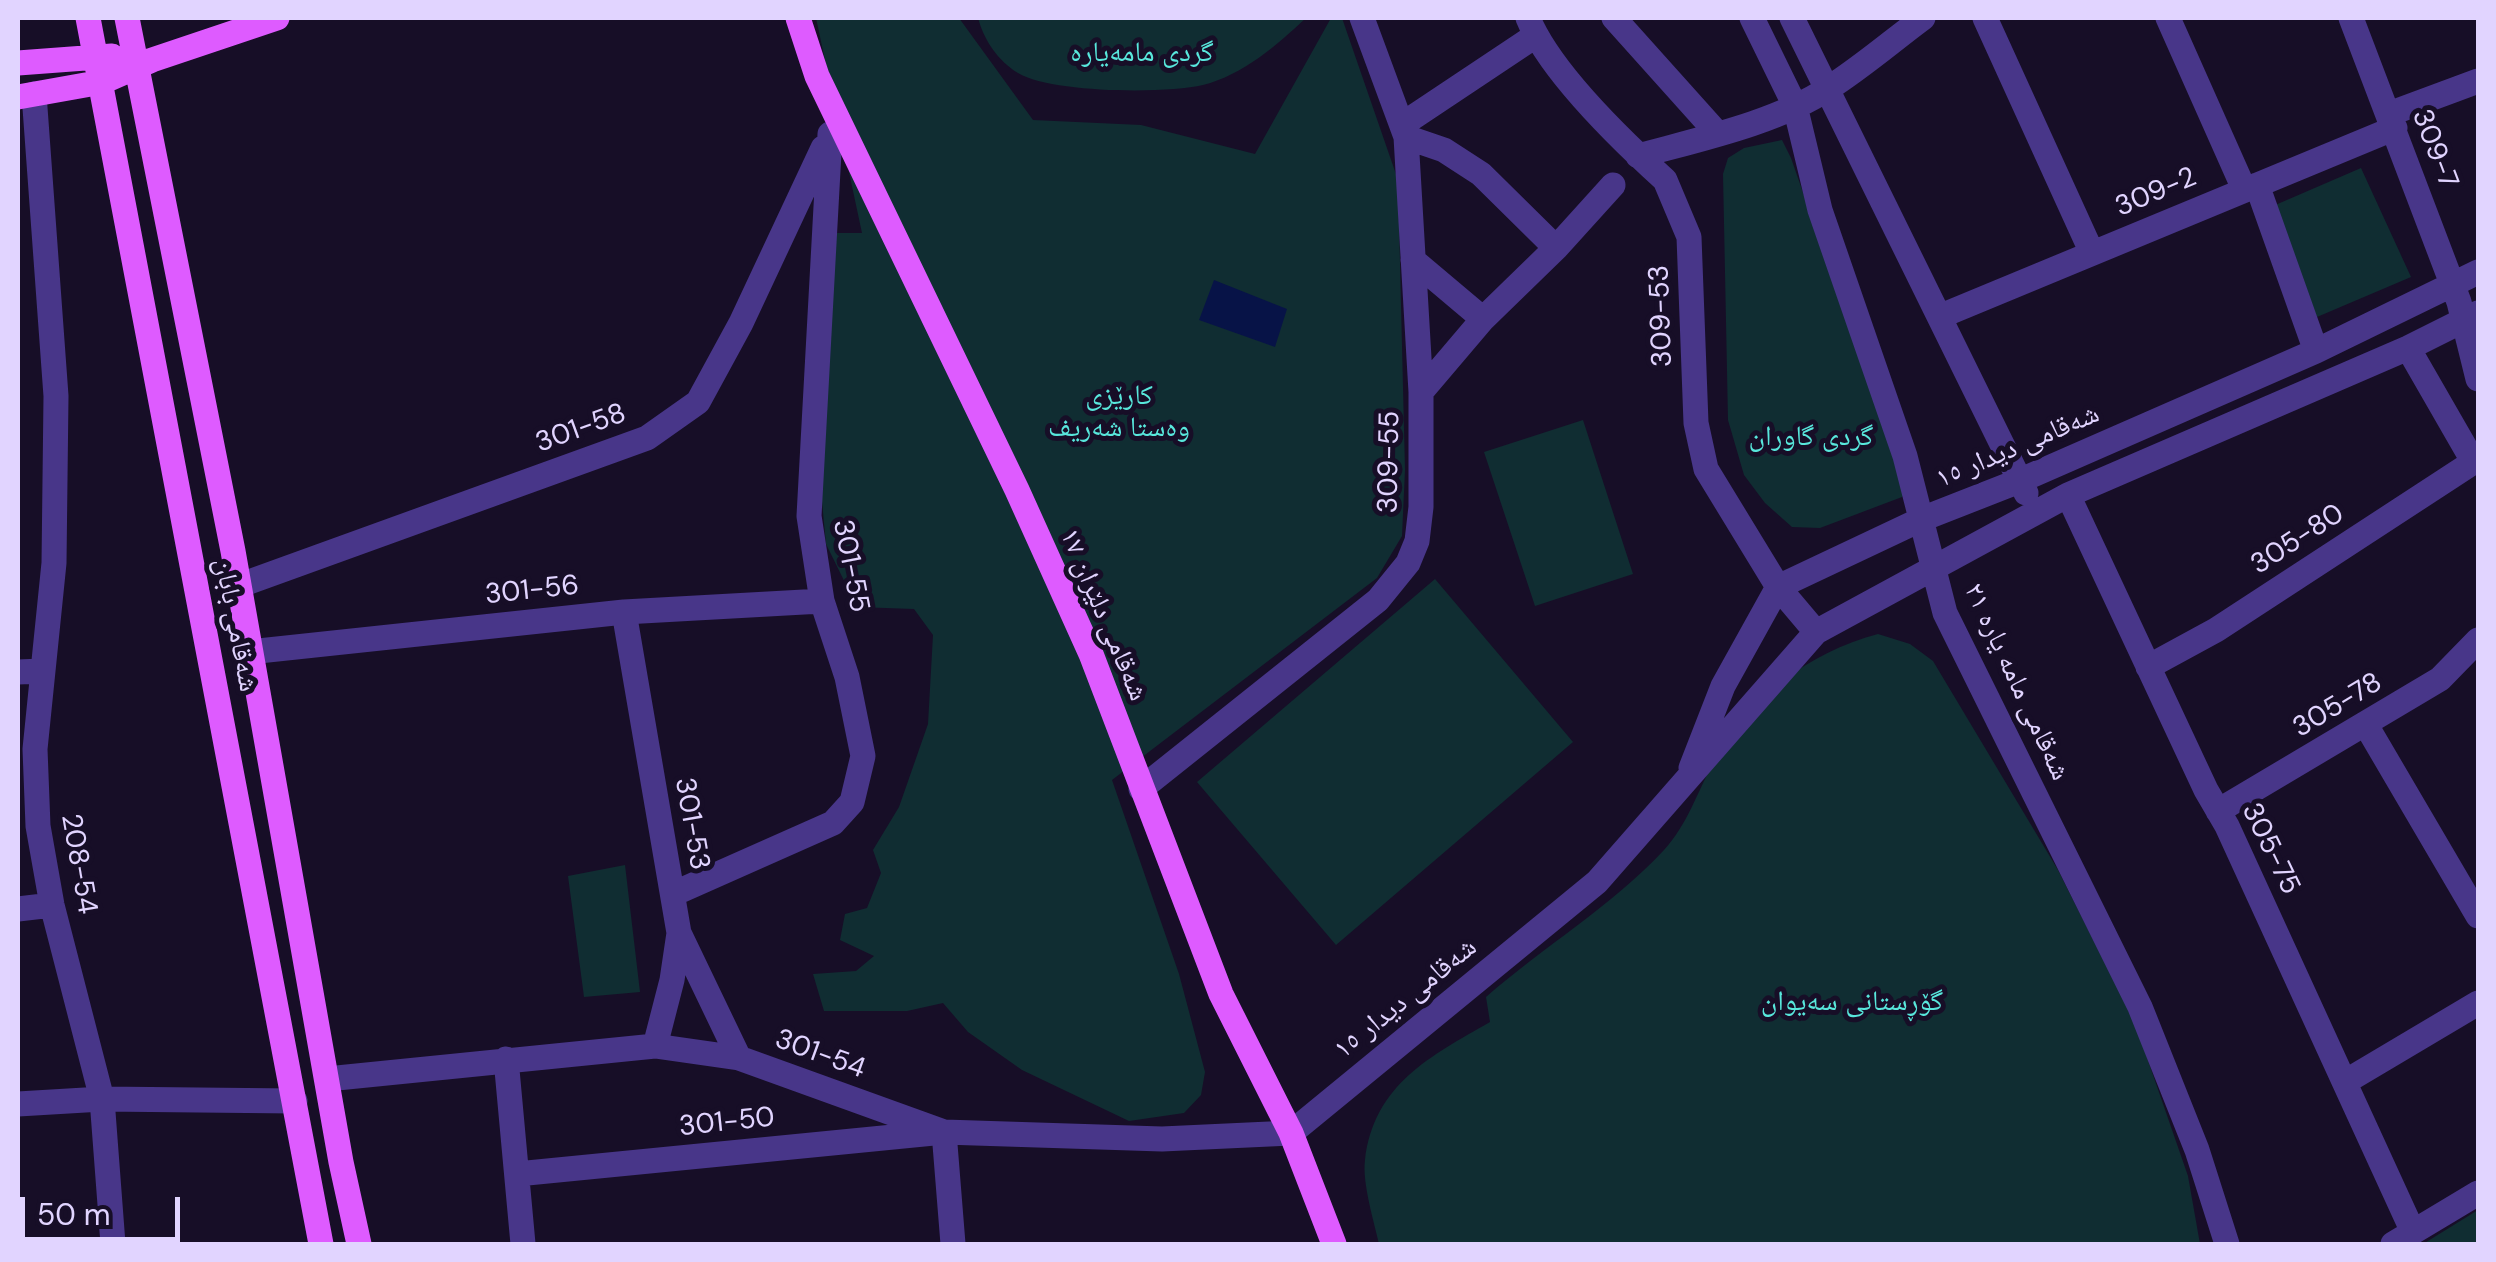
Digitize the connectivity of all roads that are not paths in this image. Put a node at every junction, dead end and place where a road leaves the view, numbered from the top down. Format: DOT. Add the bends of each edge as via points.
graph roads {
  1 [pos="88,18"];
  2 [pos="127,18"];
  3 [pos="277,18"];
  4 [pos="798,18"];
  5 [pos="1362,18"];
  6 [pos="1614,18"];
  7 [pos="1752,18"];
  8 [pos="1792,18"];
  9 [pos="1923,18"];
  10 [pos="1985,18"];
  11 [pos="2168,18"];
  12 [pos="2354,23"];
  13 [pos="1532,27"];
  14 [pos="141,61"];
  15 [pos="18,63"];
  16 [pos="99,70"];
  17 [pos="2478,80"];
  18 [pos="1828,89"];
  19 [pos="26,96"];
  20 [pos="1795,106"];
  21 [pos="2392,121"];
  22 [pos="834,126"];
  23 [pos="1405,131"];
  24 [pos="1718,134"];
  25 [pos="1638,156"];
  26 [pos="1613,185"];
  27 [pos="2251,187"];
  28 [pos="1556,248"];
  29 [pos="2092,253"];
  30 [pos="1413,260"];
  31 [pos="2478,272"];
  32 [pos="2463,305"];
  33 [pos="1941,316"];
  34 [pos="1483,319"];
  35 [pos="2408,348"];
  36 [pos="2316,351"];
  37 [pos="2478,379"];
  38 [pos="1420,392"];
  39 [pos="2476,460"];
  40 [pos="2019,481"];
  41 [pos="2068,495"];
  42 [pos="2036,512"];
  43 [pos="1922,519"];
  44 [pos="1935,569"];
  45 [pos="238,586"];
  46 [pos="1778,587"];
  47 [pos="822,601"];
  48 [pos="624,612"];
  49 [pos="1816,632"];
  50 [pos="2478,640"];
  51 [pos="249,652"];
  52 [pos="2148,667"];
  53 [pos="30,672"];
  54 [pos="2366,725"];
  55 [pos="1686,784"];
  56 [pos="1140,790"];
  57 [pos="2218,811"];
  58 [pos="673,894"];
  59 [pos="52,905"];
  60 [pos="18,909"];
  61 [pos="2478,916"];
  62 [pos="679,933"];
  63 [pos="2478,1003"];
  64 [pos="654,1046"];
  65 [pos="739,1058"];
  66 [pos="506,1059"];
  67 [pos="327,1079"];
  68 [pos="2344,1082"];
  69 [pos="102,1099"];
  70 [pos="295,1101"];
  71 [pos="18,1104"];
  72 [pos="944,1132"];
  73 [pos="1291,1133"];
  74 [pos="517,1174"];
  75 [pos="2478,1193"];
  76 [pos="2403,1238"];
  77 [pos="113,1244"];
  78 [pos="322,1244"];
  79 [pos="359,1244"];
  80 [pos="524,1244"];
  81 [pos="953,1244"];
  82 [pos="1334,1244"];
  83 [pos="2227,1244"];
  1 -- 16 [label="main road, شەقامی بابان"];
  2 -- 14 [label="main road"];
  3 -- 14 [label="main road"];
  4 -- 22 [label="main road, شەقامی دلێران ١٧"];
  5 -- 23 [label="street, 309-55"];
  6 -- 24 [label="street"];
  7 -- 20 [label="street, شەقامی مامە یارە ٢١"];
  8 -- 18 [label="street"];
  9 -- 18 [label="street"];
  10 -- 29 [label="street"];
  11 -- 27 [label="street"];
  12 -- 21 [label="street, 309-7"];
  13 -- 23 [label="street"];
  13 -- 25 [label="street, 309-53" via="1597,114"];
  14 -- 16 [label="main road"];
  14 -- 45 [label="main road"];
  15 -- 16 [label="main road"];
  16 -- 19 [label="main road"];
  16 -- 70 [label="main road, شەقامی بابان"];
  17 -- 21 [label="street, 309-2"];
  18 -- 20 [label="street"];
  18 -- 33 [label="street"];
  19 -- 53 [label="street, 208-54" via="56,396 54,564"];
  20 -- 24 [label="street"];
  20 -- 43 [label="street, شەقامی مامە یارە ٢١" via="1820,210"];
  21 -- 27 [label="street, 309-2"];
  21 -- 32 [label="street, 309-7"];
  22 -- 45 [label="street, 301-58" via="698,402 647,438"];
  22 -- 47 [label="street, 301-55" via="809,516"];
  22 -- 56 [label="main road, شەقامی دلێران ١٧" via="1017,490 1091,654"];
  23 -- 28 [label="street" via="1480,174"];
  23 -- 30 [label="street, 309-55"];
  24 -- 25 [label="street"];
  25 -- 46 [label="street, 309-53" via="1664,180 1689,238 1696,423 1706,469"];
  26 -- 28 [label="street"];
  27 -- 29 [label="street, 309-2"];
  27 -- 36 [label="street"];
  28 -- 34 [label="street"];
  29 -- 33 [label="street, 309-2"];
  30 -- 34 [label="street"];
  30 -- 38 [label="street, 309-55"];
  31 -- 32 [label="street, شەقامی دیدار ١٥"];
  32 -- 35 [label="street, شەقامی دیدار ١٥"];
  32 -- 36 [label="street, شەقامی دیدار ١٥"];
  32 -- 37 [label="street, 309-7"];
  33 -- 40 [label="street"];
  34 -- 38 [label="street"];
  35 -- 39 [label="street"];
  35 -- 41 [label="street, شەقامی دیدار ١٥"];
  36 -- 40 [label="street, شەقامی دیدار ١٥"];
  38 -- 56 [label="street, 309-55" via="1419,524 1396,581"];
  39 -- 52 [label="street, 305-80" via="2216,630"];
  40 -- 42 [label="street"];
  40 -- 43 [label="street, شەقامی دیدار ١٥"];
  41 -- 42 [label="street, شەقامی دیدار ١٥"];
  41 -- 52 [label="street, 305-75"];
  42 -- 44 [label="street, شەقامی دیدار ١٥"];
  43 -- 44 [label="street, شەقامی مامە یارە ٢١"];
  43 -- 46 [label="street, شەقامی دیدار ١٥"];
  44 -- 49 [label="street, شەقامی دیدار ١٥"];
  44 -- 83 [label="street, شەقامی مامە یارە ٢١" via="1952,628 2140,1008"];
  45 -- 51 [label="main road"];
  46 -- 49 [label="street, 309-53"];
  46 -- 55 [label="street, شەقامی دیدار ١٥" via="1722,686"];
  47 -- 48 [label="street, 301-56"];
  47 -- 58 [label="street, 301-55" via="847,677 862,756 852,802 833,823"];
  48 -- 51 [label="street, 301-56"];
  48 -- 58 [label="street, 301-53"];
  49 -- 55 [label="street, شەقامی دیدار ١٥"];
  50 -- 54 [label="street, 305-78" via="2440,679"];
  51 -- 67 [label="main road"];
  52 -- 57 [label="street, 305-75"];
  53 -- 59 [label="street, 208-54" via="38,826"];
  54 -- 57 [label="street, 305-78"];
  54 -- 61 [label="street"];
  55 -- 73 [label="street, شەقامی دیدار ١٥" via="1597,882"];
  56 -- 73 [label="main road, شەقامی دلێران ١٧" via="1221,994"];
  57 -- 68 [label="street, 305-75"];
  58 -- 62 [label="street, 301-53"];
  59 -- 60 [label="street"];
  59 -- 69 [label="street, 208-54"];
  62 -- 64 [label="street, 301-53"];
  62 -- 65 [label="street"];
  63 -- 68 [label="street"];
  64 -- 65 [label="street, 301-54"];
  64 -- 66 [label="street, 301-54"];
  65 -- 72 [label="street, 301-54"];
  66 -- 67 [label="street, 301-54"];
  66 -- 74 [label="street"];
  67 -- 79 [label="main road"];
  68 -- 76 [label="street, 305-75"];
  69 -- 70 [label="street"];
  69 -- 71 [label="street"];
  69 -- 77 [label="street, 208-54"];
  70 -- 78 [label="main road, شەقامی بابان"];
  72 -- 73 [label="street, 301-54" via="1162,1140"];
  72 -- 74 [label="street, 301-50"];
  72 -- 81 [label="street"];
  73 -- 82 [label="main road, شەقامی دلێران ١٧"];
  74 -- 80 [label="street"];
  75 -- 76 [label="street"];
}
